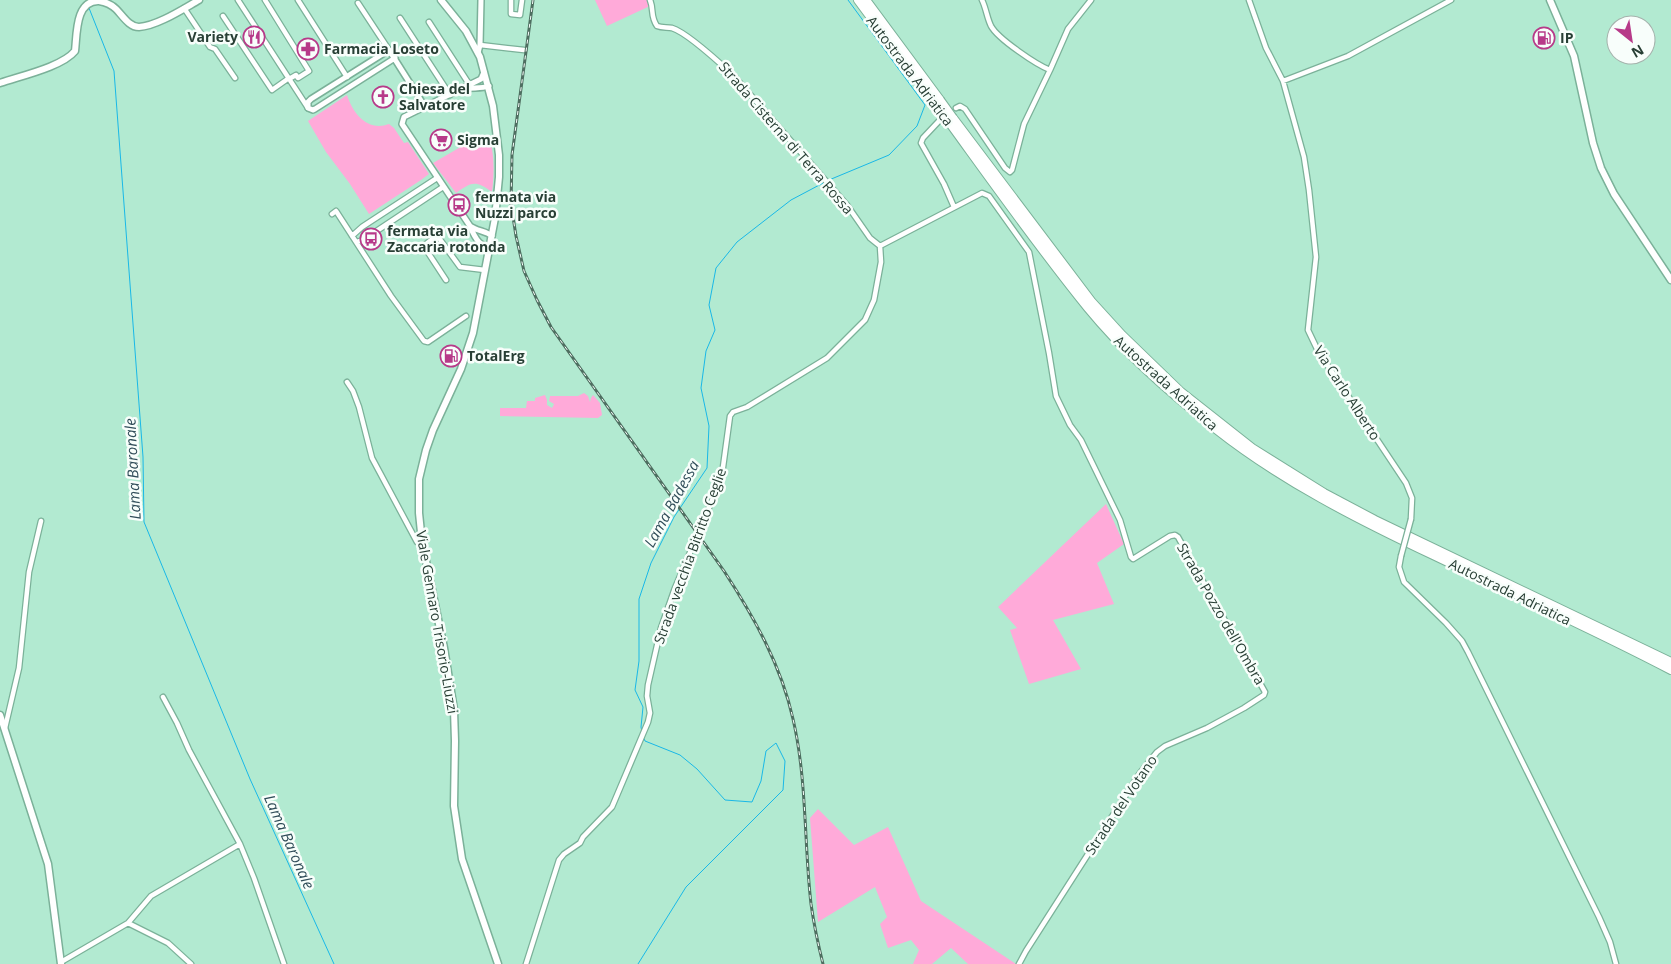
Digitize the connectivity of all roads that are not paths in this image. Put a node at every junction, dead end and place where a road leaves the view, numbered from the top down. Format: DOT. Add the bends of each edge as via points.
graph roads {
  1 [pos="198,0"];
  2 [pos="238,0"];
  3 [pos="265,0"];
  4 [pos="298,0"];
  5 [pos="441,0"];
  6 [pos="481,0"];
  7 [pos="650,0"];
  8 [pos="858,0"];
  9 [pos="866,0"];
  10 [pos="982,0"];
  11 [pos="1091,0"];
  12 [pos="1249,0"];
  13 [pos="1451,0"];
  14 [pos="1550,0"];
  15 [pos="511,2"];
  16 [pos="358,3"];
  17 [pos="522,3"];
  18 [pos="184,8"];
  19 [pos="223,16"];
  20 [pos="400,18"];
  21 [pos="429,22"];
  22 [pos="480,45"];
  23 [pos="389,50"];
  24 [pos="524,50"];
  25 [pos="478,53"];
  26 [pos="395,58"];
  27 [pos="1050,70"];
  28 [pos="484,71"];
  29 [pos="347,76"];
  30 [pos="235,78"];
  31 [pos="289,79"];
  32 [pos="479,80"];
  33 [pos="1283,81"];
  34 [pos="0,83"];
  35 [pos="469,84"];
  36 [pos="489,86"];
  37 [pos="481,89"];
  38 [pos="461,90"];
  39 [pos="450,95"];
  40 [pos="492,99"];
  41 [pos="937,102"];
  42 [pos="426,106"];
  43 [pos="308,108"];
  44 [pos="956,108"];
  45 [pos="951,120"];
  46 [pos="938,121"];
  47 [pos="437,178"];
  48 [pos="443,187"];
  49 [pos="954,207"];
  50 [pos="332,214"];
  51 [pos="495,223"];
  52 [pos="470,226"];
  53 [pos="481,232"];
  54 [pos="352,236"];
  55 [pos="476,238"];
  56 [pos="492,238"];
  57 [pos="357,242"];
  58 [pos="880,246"];
  59 [pos="489,251"];
  60 [pos="485,270"];
  61 [pos="446,280"];
  62 [pos="1671,280"];
  63 [pos="466,316"];
  64 [pos="347,382"];
  65 [pos="41,521"];
  66 [pos="422,542"];
  67 [pos="1671,661"];
  68 [pos="1671,670"];
  69 [pos="1265,692"];
  70 [pos="162,698"];
  71 [pos="0,715"];
  72 [pos="4,730"];
  73 [pos="240,844"];
  74 [pos="128,924"];
  75 [pos="61,963"];
  76 [pos="191,964"];
  77 [pos="284,964"];
  78 [pos="498,964"];
  79 [pos="526,964"];
  80 [pos="1020,964"];
  81 [pos="1616,964"];
  1 -- 18 [label="main road"];
  2 -- 31 [label="street"];
  3 -- 31 [label="street" via="309,70 298,78 296,75"];
  4 -- 29 [label="street"];
  5 -- 25 [label="main road, Viale Gennaro Trisorio-Liuzzi" via="462,25"];
  6 -- 22 [label="street"];
  7 -- 58 [label="street, Strada Cisterna di Terra Rossa" via="651,14 657,26 678,31 734,76"];
  8 -- 41 [label="highway, Autostrada Adriatica"];
  9 -- 41 [label="highway, Autostrada Adriatica"];
  10 -- 27 [label="street" via="995,32"];
  11 -- 27 [label="street" via="1068,29"];
  12 -- 33 [label="street, Via Carlo Alberto" via="1266,48"];
  13 -- 33 [label="street" via="1348,56"];
  14 -- 62 [label="main road" via="1574,56 1601,168"];
  15 -- 17 [label="street"];
  15 -- 17 [label="street" via="511,14 520,15"];
  16 -- 23 [label="street"];
  18 -- 30 [label="street"];
  18 -- 34 [label="main road" via="139,27 130,24 114,7 102,2 88,5 80,14 71,56"];
  19 -- 31 [label="street" via="272,90"];
  20 -- 39 [label="street"];
  21 -- 35 [label="street"];
  22 -- 24 [label="street"];
  22 -- 25 [label="street"];
  23 -- 26 [label="street"];
  23 -- 29 [label="street"];
  25 -- 28 [label="main road, Viale Gennaro Trisorio-Liuzzi"];
  26 -- 42 [label="street"];
  26 -- 43 [label="street" via="316,109"];
  27 -- 44 [label="street" via="1024,124 1010,172 966,109"];
  28 -- 32 [label="street"];
  28 -- 36 [label="main road, Viale Gennaro Trisorio-Liuzzi"];
  29 -- 43 [label="street" via="309,100"];
  31 -- 43 [label="street"];
  32 -- 35 [label="street"];
  32 -- 36 [label="street"];
  33 -- 81 [label="street, Via Carlo Alberto, bridge" via="1304,157 1316,258 1308,330 1318,351 1406,483 1412,498 1411,519 1401,556 1404,582 1462,641 1610,942"];
  35 -- 38 [label="street"];
  36 -- 37 [label="street"];
  36 -- 40 [label="main road, Viale Gennaro Trisorio-Liuzzi"];
  37 -- 38 [label="street"];
  37 -- 40 [label="street"];
  38 -- 39 [label="street"];
  39 -- 42 [label="street"];
  40 -- 51 [label="main road, Viale Gennaro Trisorio-Liuzzi" via="499,155"];
  41 -- 45 [label="highway, Autostrada Adriatica, bridge"];
  42 -- 47 [label="street" via="404,117 403,128"];
  45 -- 67 [label="highway, Autostrada Adriatica" via="1091,301 1155,368 1229,431 1324,493 1417,541"];
  45 -- 68 [label="highway, Autostrada Adriatica" via="1088,308 1149,371 1217,430 1283,476 1360,519"];
  46 -- 49 [label="street" via="921,143"];
  47 -- 48 [label="street"];
  47 -- 54 [label="street"];
  48 -- 52 [label="street"];
  48 -- 57 [label="street"];
  49 -- 58 [label="street, Strada Pozzo dell'Ombra"];
  49 -- 69 [label="street, Strada Pozzo dell'Ombra" via="985,193 1026,246 1056,396 1120,520 1131,557 1133,559 1170,536 1178,537"];
  50 -- 54 [label="street" via="336,211"];
  51 -- 53 [label="street"];
  51 -- 56 [label="main road, Viale Gennaro Trisorio-Liuzzi"];
  52 -- 53 [label="street"];
  52 -- 55 [label="street"];
  53 -- 56 [label="street"];
  54 -- 57 [label="street"];
  55 -- 56 [label="street"];
  55 -- 59 [label="street"];
  56 -- 59 [label="main road, Viale Gennaro Trisorio-Liuzzi"];
  57 -- 63 [label="street" via="390,296 424,341 428,342"];
  58 -- 79 [label="street, Strada vecchia Bitritto Ceglie" via="881,262 874,300 865,320 827,358 730,416 719,484 661,628 648,685 648,722 612,807 560,860"];
  59 -- 60 [label="main road, Viale Gennaro Trisorio-Liuzzi"];
  60 -- 61 [label="street" via="460,267 435,237 425,248"];
  60 -- 66 [label="main road, Viale Gennaro Trisorio-Liuzzi" via="470,348 433,430 421,467"];
  64 -- 66 [label="street" via="359,407 372,458 417,542"];
  65 -- 72 [label="street" via="28,579 19,668"];
  66 -- 78 [label="main road, Viale Gennaro Trisorio-Liuzzi" via="454,710 453,790 462,859"];
  69 -- 80 [label="street, Strada del Votano" via="1244,708 1155,754 1075,873"];
  70 -- 73 [label="street"];
  71 -- 72 [label="main road"];
  72 -- 75 [label="main road" via="48,864"];
  73 -- 74 [label="street" via="151,896"];
  73 -- 77 [label="street"];
  74 -- 75 [label="street"];
  74 -- 76 [label="street" via="168,943"];
}
